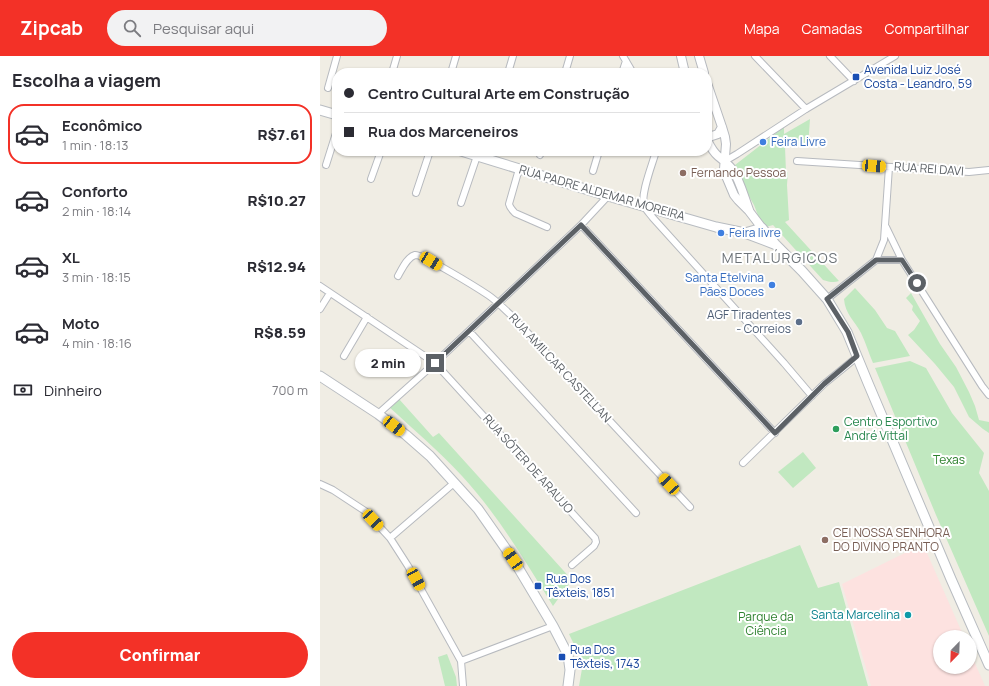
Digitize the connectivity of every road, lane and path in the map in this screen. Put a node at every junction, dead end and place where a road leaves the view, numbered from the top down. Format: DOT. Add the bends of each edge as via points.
graph roads {
  1 [pos="337,56"];
  2 [pos="397,56"];
  3 [pos="456,56"];
  4 [pos="513,56"];
  5 [pos="570,56"];
  6 [pos="681,56"];
  7 [pos="699,56"];
  8 [pos="756,56"];
  9 [pos="830,56"];
  10 [pos="895,56"];
  11 [pos="624,59"];
  12 [pos="334,68"];
  13 [pos="393,68"];
  14 [pos="452,68"];
  15 [pos="509,68"];
  16 [pos="566,68"];
  17 [pos="630,68"];
  18 [pos="684,68"];
  19 [pos="703,68"];
  20 [pos="332,74"];
  21 [pos="854,81"];
  22 [pos="328,88"];
  23 [pos="712,98"];
  24 [pos="320,110"];
  25 [pos="806,110"];
  26 [pos="332,114"];
  27 [pos="722,127"];
  28 [pos="712,136"];
  29 [pos="332,146"];
  30 [pos="712,150"];
  31 [pos="378,156"];
  32 [pos="428,156"];
  33 [pos="477,156"];
  34 [pos="598,156"];
  35 [pos="654,156"];
  36 [pos="725,161"];
  37 [pos="797,161"];
  38 [pos="326,166"];
  39 [pos="889,167"];
  40 [pos="519,168"];
  41 [pos="989,170"];
  42 [pos="593,171"];
  43 [pos="371,179"];
  44 [pos="416,193"];
  45 [pos="608,196"];
  46 [pos="460,203"];
  47 [pos="644,206"];
  48 [pos="581,225"];
  49 [pos="547,227"];
  50 [pos="885,227"];
  51 [pos="762,228"];
  52 [pos="745,233"];
  53 [pos="776,245"];
  54 [pos="876,260"];
  55 [pos="902,260"];
  56 [pos="398,276"];
  57 [pos="320,286"];
  58 [pos="330,293"];
  59 [pos="827,299"];
  60 [pos="498,303"];
  61 [pos="320,309"];
  62 [pos="367,317"];
  63 [pos="468,331"];
  64 [pos="344,356"];
  65 [pos="857,356"];
  66 [pos="435,363"];
  67 [pos="320,376"];
  68 [pos="989,395"];
  69 [pos="812,396"];
  70 [pos="378,414"];
  71 [pos="775,433"];
  72 [pos="744,463"];
  73 [pos="454,483"];
  74 [pos="320,484"];
  75 [pos="690,507"];
  76 [pos="636,513"];
  77 [pos="390,538"];
  78 [pos="572,565"];
  79 [pos="553,626"];
  80 [pos="461,661"];
  81 [pos="989,665"];
  82 [pos="463,686"];
  83 [pos="568,686"];
  1 -- 12 [label="street"];
  2 -- 13 [label="street"];
  3 -- 14 [label="street"];
  4 -- 15 [label="street"];
  5 -- 16 [label="street"];
  6 -- 18 [label="street"];
  7 -- 19 [label="street"];
  8 -- 25 [label="street"];
  9 -- 21 [label="street"];
  10 -- 21 [label="street"];
  11 -- 17 [label="street"];
  20 -- 22 [label="street"];
  21 -- 25 [label="street"];
  23 -- 27 [label="street"];
  24 -- 26 [label="main road"];
  25 -- 36 [label="street"];
  27 -- 28 [label="street" via="718,134"];
  27 -- 36 [label="street" via="726,144"];
  29 -- 38 [label="street"];
  30 -- 36 [label="street"];
  31 -- 43 [label="street"];
  32 -- 44 [label="street"];
  33 -- 40 [label="main road, RUA PADRE ALDEMAR MOREIRA"];
  33 -- 46 [label="street"];
  34 -- 42 [label="street"];
  35 -- 47 [label="street" via="645,186"];
  36 -- 51 [label="street" via="734,174 749,211"];
  37 -- 39 [label="street, RUA REI DAVI"];
  39 -- 41 [label="street, RUA REI DAVI" via="969,172"];
  39 -- 50 [label="street"];
  40 -- 45 [label="main road, RUA PADRE ALDEMAR MOREIRA"];
  40 -- 49 [label="street" via="510,207 515,213"];
  45 -- 47 [label="main road, RUA PADRE ALDEMAR MOREIRA"];
  45 -- 48 [label="street"];
  47 -- 52 [label="main road, RUA PADRE ALDEMAR MOREIRA"];
  47 -- 69 [label="street"];
  48 -- 60 [label="street"];
  48 -- 71 [label="street"];
  50 -- 54 [label="street" via="884,240"];
  50 -- 55 [label="street"];
  51 -- 52 [label="main road, RUA PADRE ALDEMAR MOREIRA"];
  51 -- 53 [label="main road"];
  52 -- 53 [label="main road, RUA PADRE ALDEMAR MOREIRA"];
  53 -- 59 [label="main road"];
  54 -- 55 [label="street"];
  54 -- 59 [label="street"];
  55 -- 68 [label="street"];
  56 -- 60 [label="street, RUA AMILCAR CASTELLAN" via="410,258 420,256"];
  57 -- 58 [label="street, RUA SÓTER DE ARAUJO"];
  58 -- 61 [label="street"];
  58 -- 62 [label="street, RUA SÓTER DE ARAUJO"];
  59 -- 65 [label="main road" via="848,332"];
  60 -- 63 [label="street"];
  60 -- 75 [label="street, RUA AMILCAR CASTELLAN"];
  62 -- 64 [label="street"];
  62 -- 66 [label="street, RUA SÓTER DE ARAUJO"];
  63 -- 66 [label="street"];
  63 -- 76 [label="street"];
  65 -- 69 [label="street"];
  65 -- 81 [label="main road"];
  66 -- 70 [label="street"];
  66 -- 78 [label="street, RUA SÓTER DE ARAUJO" via="595,538 594,546"];
  67 -- 70 [label="main road"];
  69 -- 71 [label="street"];
  70 -- 73 [label="main road" via="430,456"];
  71 -- 72 [label="street"];
  73 -- 77 [label="street"];
  73 -- 79 [label="main road" via="478,510 509,553"];
  74 -- 77 [label="street" via="365,511"];
  77 -- 80 [label="street"];
  79 -- 80 [label="street"];
  79 -- 83 [label="main road" via="568,655"];
  80 -- 82 [label="street"];
}
